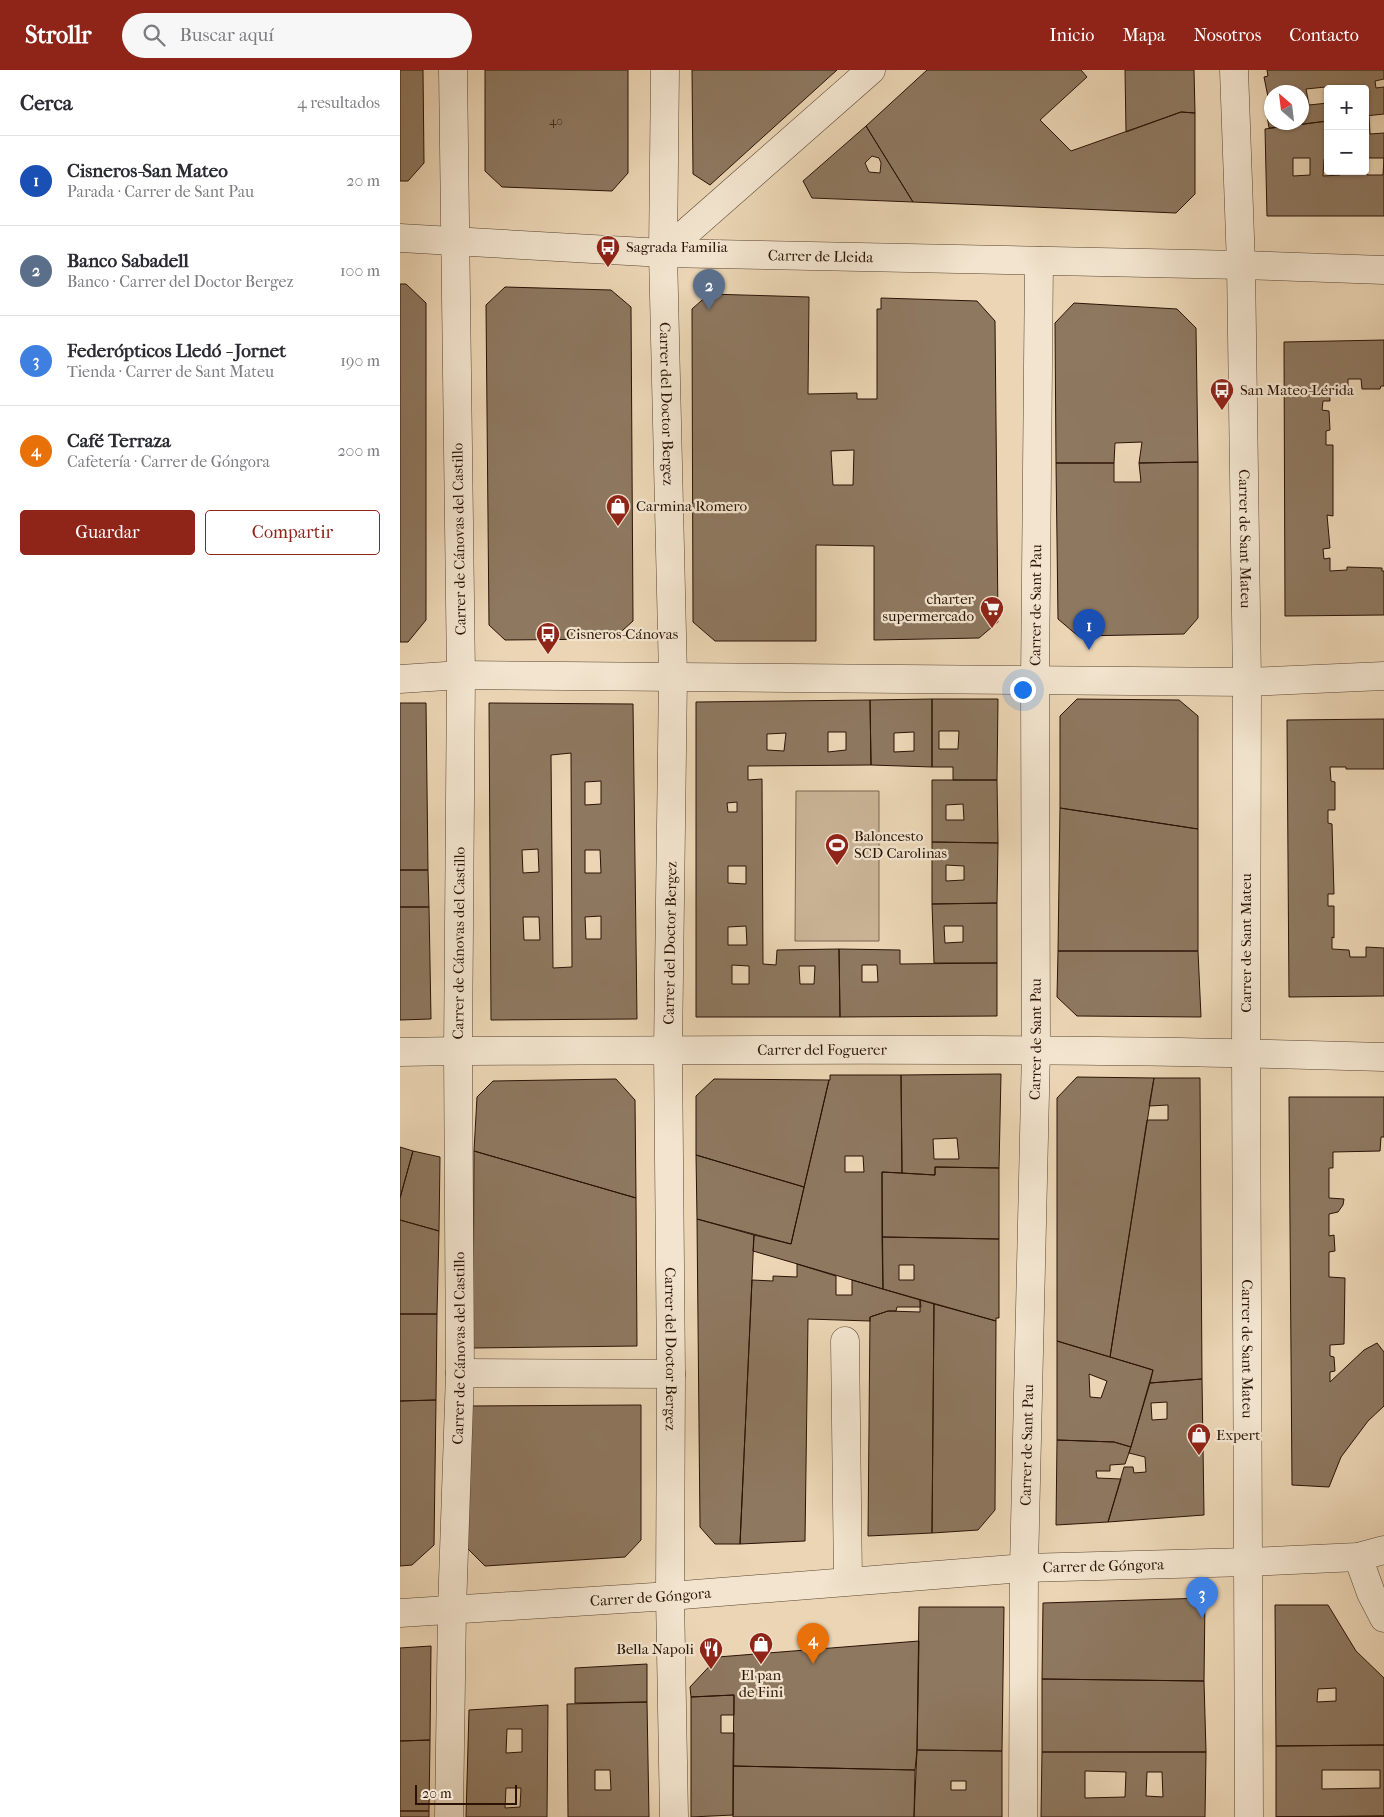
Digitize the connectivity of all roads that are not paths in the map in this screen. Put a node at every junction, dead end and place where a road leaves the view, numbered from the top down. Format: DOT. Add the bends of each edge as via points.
graph roads {
  1 [pos="453,70"];
  2 [pos="665,70"];
  3 [pos="870,70"];
  4 [pos="1234,70"];
  5 [pos="400,238"];
  6 [pos="455,241"];
  7 [pos="663,253"];
  8 [pos="1039,261"];
  9 [pos="1241,265"];
  10 [pos="1384,270"];
  11 [pos="461,675"];
  12 [pos="673,676"];
  13 [pos="1384,676"];
  14 [pos="400,679"];
  15 [pos="1035,680"];
  16 [pos="1247,682"];
  17 [pos="668,1050"];
  18 [pos="1036,1050"];
  19 [pos="458,1051"];
  20 [pos="400,1052"];
  21 [pos="1246,1053"];
  22 [pos="1384,1057"];
  23 [pos="844,1341"];
  24 [pos="460,1373"];
  25 [pos="671,1374"];
  26 [pos="1384,1550"];
  27 [pos="1358,1556"];
  28 [pos="1248,1562"];
  29 [pos="1024,1568"];
  30 [pos="848,1581"];
  31 [pos="670,1596"];
  32 [pos="452,1610"];
  33 [pos="400,1613"];
  34 [pos="1384,1618"];
  35 [pos="449,1817"];
  36 [pos="674,1817"];
  37 [pos="1023,1817"];
  38 [pos="1249,1817"];
  1 -- 6 [label="street, Carrer de Cánovas del Castillo"];
  2 -- 7 [label="street, Carrer del Doctor Bergez"];
  3 -- 7 [label="street"];
  4 -- 9 [label="street, Carrer de Sant Mateu"];
  5 -- 6 [label="street, Carrer de Lleida"];
  6 -- 7 [label="street, Carrer de Lleida"];
  6 -- 11 [label="street, Carrer de Cánovas del Castillo"];
  7 -- 8 [label="street, Carrer de Lleida"];
  7 -- 12 [label="street, Carrer del Doctor Bergez"];
  8 -- 9 [label="street, Carrer de Lleida"];
  8 -- 15 [label="street, Carrer de Sant Pau"];
  9 -- 10 [label="street, Carrer de Lleida"];
  9 -- 16 [label="street, Carrer de Sant Mateu"];
  11 -- 12 [label="street"];
  11 -- 14 [label="street"];
  11 -- 19 [label="street, Carrer de Cánovas del Castillo"];
  12 -- 15 [label="street"];
  12 -- 17 [label="street, Carrer del Doctor Bergez"];
  13 -- 16 [label="street"];
  15 -- 16 [label="street"];
  15 -- 18 [label="street, Carrer de Sant Pau"];
  16 -- 21 [label="street, Carrer de Sant Mateu"];
  17 -- 18 [label="street, Carrer del Foguerer"];
  17 -- 19 [label="street, Carrer del Foguerer"];
  17 -- 25 [label="street, Carrer del Doctor Bergez"];
  18 -- 21 [label="street, Carrer del Foguerer"];
  18 -- 29 [label="street, Carrer de Sant Pau"];
  19 -- 20 [label="street, Carrer del Foguerer"];
  19 -- 24 [label="street, Carrer de Cánovas del Castillo"];
  21 -- 22 [label="street, Carrer del Foguerer"];
  21 -- 28 [label="street, Carrer de Sant Mateu"];
  23 -- 30 [label="street"];
  24 -- 25 [label="street"];
  24 -- 32 [label="street, Carrer de Cánovas del Castillo"];
  25 -- 31 [label="street, Carrer del Doctor Bergez"];
  26 -- 27 [label="street, Carrer de Góngora"];
  27 -- 28 [label="street, Carrer de Góngora"];
  27 -- 34 [label="street"];
  28 -- 29 [label="street, Carrer de Góngora"];
  28 -- 38 [label="street, Carrer de Sant Mateu"];
  29 -- 30 [label="street, Carrer de Góngora"];
  29 -- 37 [label="street, Carrer de Sant Pau"];
  30 -- 31 [label="street, Carrer de Góngora"];
  31 -- 32 [label="street, Carrer de Góngora"];
  31 -- 36 [label="street, Carrer del Doctor Bergez"];
  32 -- 33 [label="street, Carrer de Góngora"];
  32 -- 35 [label="street, Carrer de Cánovas del Castillo"];
}
